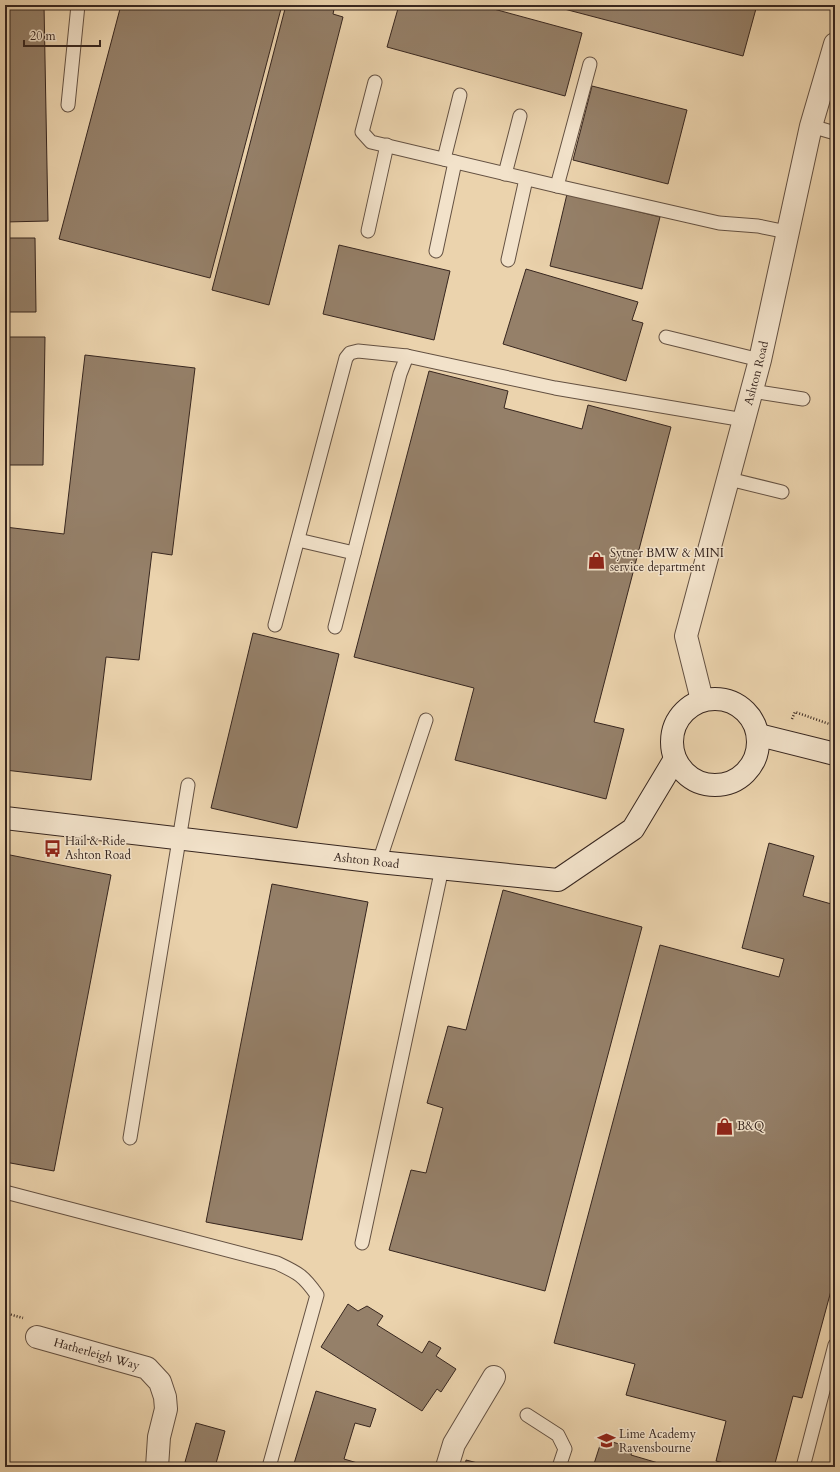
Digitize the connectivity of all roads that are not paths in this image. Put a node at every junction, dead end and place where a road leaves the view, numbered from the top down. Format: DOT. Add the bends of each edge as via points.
graph roads {
  1 [pos="78,5"];
  2 [pos="835,44"];
  3 [pos="590,64"];
  4 [pos="375,82"];
  5 [pos="460,95"];
  6 [pos="68,105"];
  7 [pos="520,116"];
  8 [pos="811,126"];
  9 [pos="835,133"];
  10 [pos="386,145"];
  11 [pos="450,161"];
  12 [pos="505,174"];
  13 [pos="526,179"];
  14 [pos="557,186"];
  15 [pos="368,231"];
  16 [pos="787,232"];
  17 [pos="436,251"];
  18 [pos="508,260"];
  19 [pos="666,337"];
  20 [pos="407,356"];
  21 [pos="760,360"];
  22 [pos="752,391"];
  23 [pos="804,400"];
  24 [pos="744,420"];
  25 [pos="729,479"];
  26 [pos="782,492"];
  27 [pos="298,540"];
  28 [pos="354,553"];
  29 [pos="275,625"];
  30 [pos="335,627"];
  31 [pos="702,700"];
  32 [pos="426,720"];
  33 [pos="759,735"];
  34 [pos="835,754"];
  35 [pos="675,759"];
  36 [pos="188,785"];
  37 [pos="5,818"];
  38 [pos="179,839"];
  39 [pos="379,862"];
  40 [pos="442,868"];
  41 [pos="130,1138"];
  42 [pos="5,1192"];
  43 [pos="362,1243"];
  44 [pos="36,1337"];
  45 [pos="835,1345"];
  46 [pos="494,1377"];
  47 [pos="527,1415"];
  48 [pos="157,1467"];
  49 [pos="269,1467"];
  50 [pos="447,1467"];
  51 [pos="559,1467"];
  52 [pos="803,1467"];
  1 -- 6 [label="lane"];
  2 -- 8 [label="street, Ashton Road"];
  3 -- 14 [label="lane"];
  4 -- 10 [label="lane" via="362,132 371,142"];
  5 -- 11 [label="lane"];
  7 -- 12 [label="lane"];
  8 -- 9 [label="lane"];
  8 -- 16 [label="street, Ashton Road"];
  10 -- 11 [label="lane"];
  10 -- 15 [label="lane"];
  11 -- 12 [label="lane"];
  11 -- 17 [label="lane"];
  12 -- 13 [label="lane"];
  13 -- 14 [label="lane"];
  13 -- 18 [label="lane"];
  14 -- 16 [label="lane" via="719,223 758,226"];
  16 -- 21 [label="street, Ashton Road"];
  19 -- 21 [label="lane"];
  20 -- 24 [label="lane" via="555,388"];
  20 -- 27 [label="lane" via="358,351 350,352 346,358"];
  20 -- 28 [label="lane" via="400,374"];
  21 -- 22 [label="street, Ashton Road"];
  22 -- 23 [label="lane"];
  22 -- 24 [label="street, Ashton Road"];
  24 -- 25 [label="street, Ashton Road"];
  25 -- 26 [label="lane"];
  25 -- 31 [label="street, Ashton Road" via="686,636"];
  27 -- 28 [label="lane"];
  27 -- 29 [label="lane"];
  28 -- 30 [label="lane"];
  31 -- 33 [label="street" via="723,699 737,704 750,714"];
  31 -- 35 [label="street" via="688,708 678,720 672,735"];
  32 -- 39 [label="lane"];
  33 -- 34 [label="street"];
  33 -- 35 [label="street" via="759,750 749,770 738,780 722,786 707,785 688,776"];
  35 -- 40 [label="street, Ashton Road" via="633,829 558,880"];
  36 -- 38 [label="lane"];
  37 -- 38 [label="street, Ashton Road"];
  38 -- 39 [label="street, Ashton Road"];
  38 -- 41 [label="lane"];
  39 -- 40 [label="street, Ashton Road"];
  40 -- 43 [label="lane"];
  42 -- 49 [label="lane" via="277,1263 306,1280 317,1295"];
  44 -- 48 [label="street, Hatherleigh Way" via="147,1368 160,1382 165,1397 166,1409 159,1437"];
  45 -- 52 [label="lane"];
  46 -- 50 [label="street" via="454,1444"];
  47 -- 51 [label="lane" via="558,1435 565,1449"];
}
